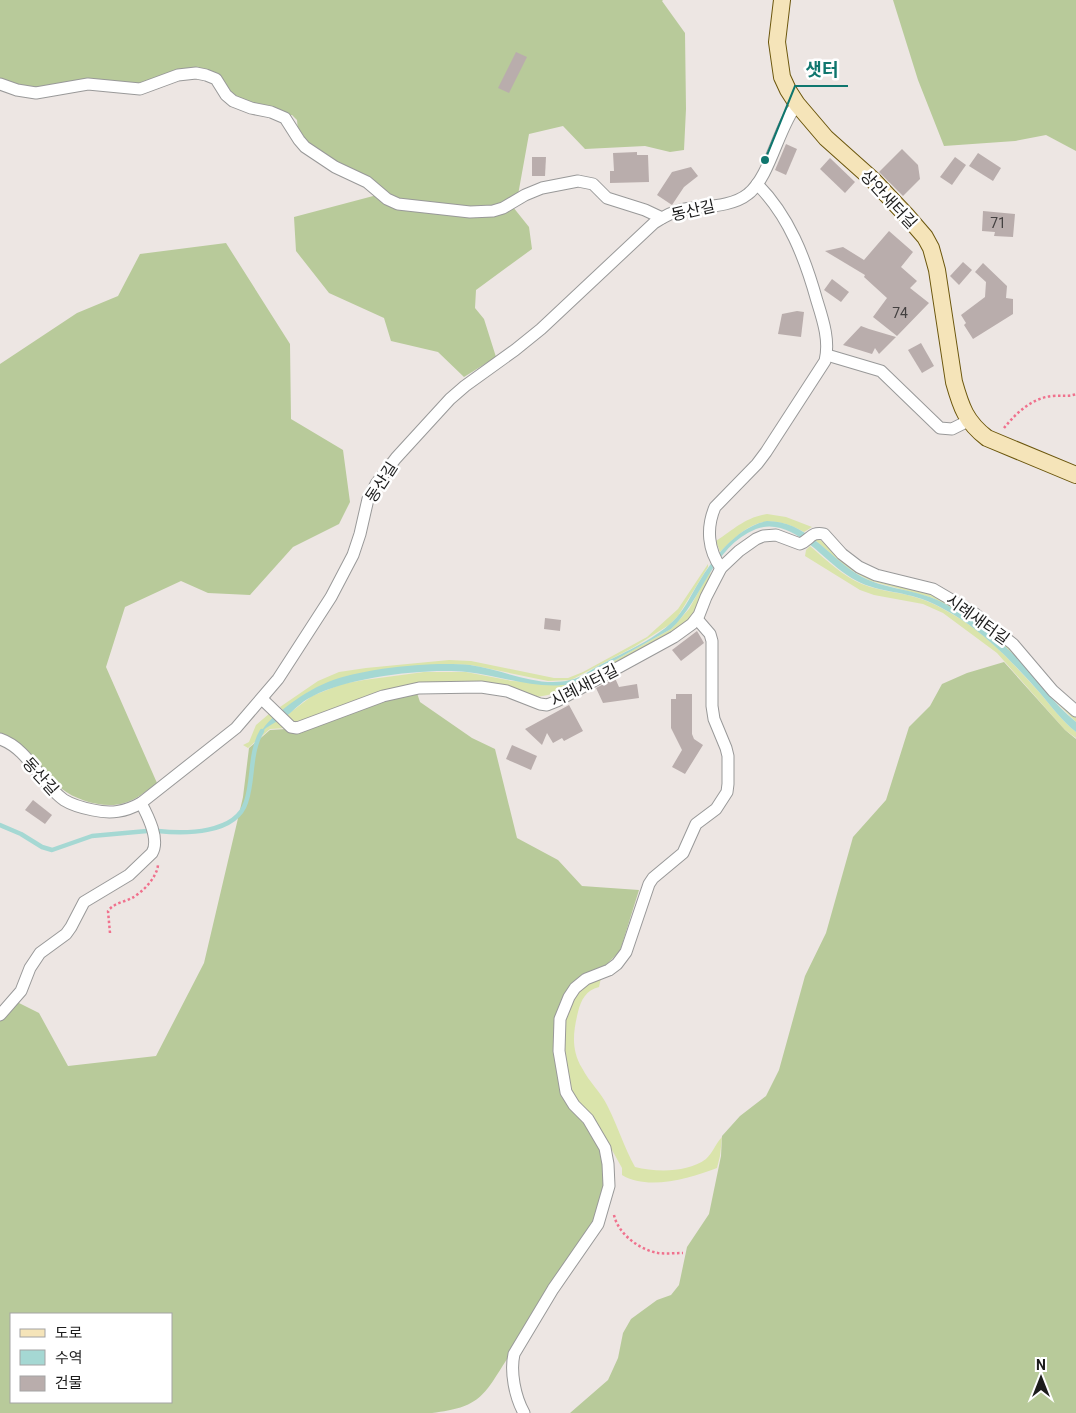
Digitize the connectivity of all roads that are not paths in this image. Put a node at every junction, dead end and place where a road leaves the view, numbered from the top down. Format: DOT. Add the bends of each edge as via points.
graph roads {
  1 [pos="782,0"];
  2 [pos="0,84"];
  3 [pos="796,104"];
  4 [pos="757,184"];
  5 [pos="662,218"];
  6 [pos="827,355"];
  7 [pos="968,421"];
  8 [pos="1076,475"];
  9 [pos="721,568"];
  10 [pos="697,619"];
  11 [pos="262,698"];
  12 [pos="1076,711"];
  13 [pos="0,739"];
  14 [pos="141,803"];
  15 [pos="0,1015"];
  16 [pos="524,1413"];
  1 -- 3 [label="street, 상안새터길" via="778,59 782,78"];
  2 -- 5 [label="street" via="36,93 88,84 140,89 178,75 206,74 216,79 232,101 285,118 305,147 335,167 367,182 398,204 470,212 493,211 542,188 578,182 593,184 606,198"];
  3 -- 4 [label="street, 동산길"];
  3 -- 7 [label="street, 상안새터길" via="826,138 906,215 930,244 938,270 954,382"];
  4 -- 5 [label="street, 동산길" via="741,199 684,210"];
  4 -- 6 [label="street" via="775,205 799,247 824,327"];
  5 -- 11 [label="street, 동산길" via="541,329 450,399 396,458 368,499 353,555 331,597"];
  6 -- 7 [label="street" via="881,371 940,428 952,429"];
  6 -- 9 [label="street" via="766,452 715,507 710,537 714,558"];
  7 -- 8 [label="street, 상안새터길" via="995,441"];
  9 -- 10 [label="street, 시례새터길"];
  9 -- 12 [label="street, 시례새터길" via="739,551 763,536 776,535 798,544 816,533 824,534 849,561 863,570 933,589 957,602 1013,644"];
  10 -- 11 [label="street, 시례새터길" via="674,637 547,705 493,688 419,688 383,696 300,728 290,727"];
  10 -- 16 [label="street" via="712,641 712,706 728,756 727,792 716,809 696,824 683,853 649,884 622,958 609,970 581,983 569,997 560,1019 558,1051 566,1092 588,1119 605,1148 609,1186 598,1224 556,1283 514,1354 512,1365"];
  11 -- 14 [label="street, 동산길" via="236,728"];
  13 -- 14 [label="street, 동산길" via="16,747 56,793 75,806 113,813 130,810"];
  14 -- 15 [label="street" via="150,822 155,849 128,875 84,902 66,934 40,953 21,991"];
}
